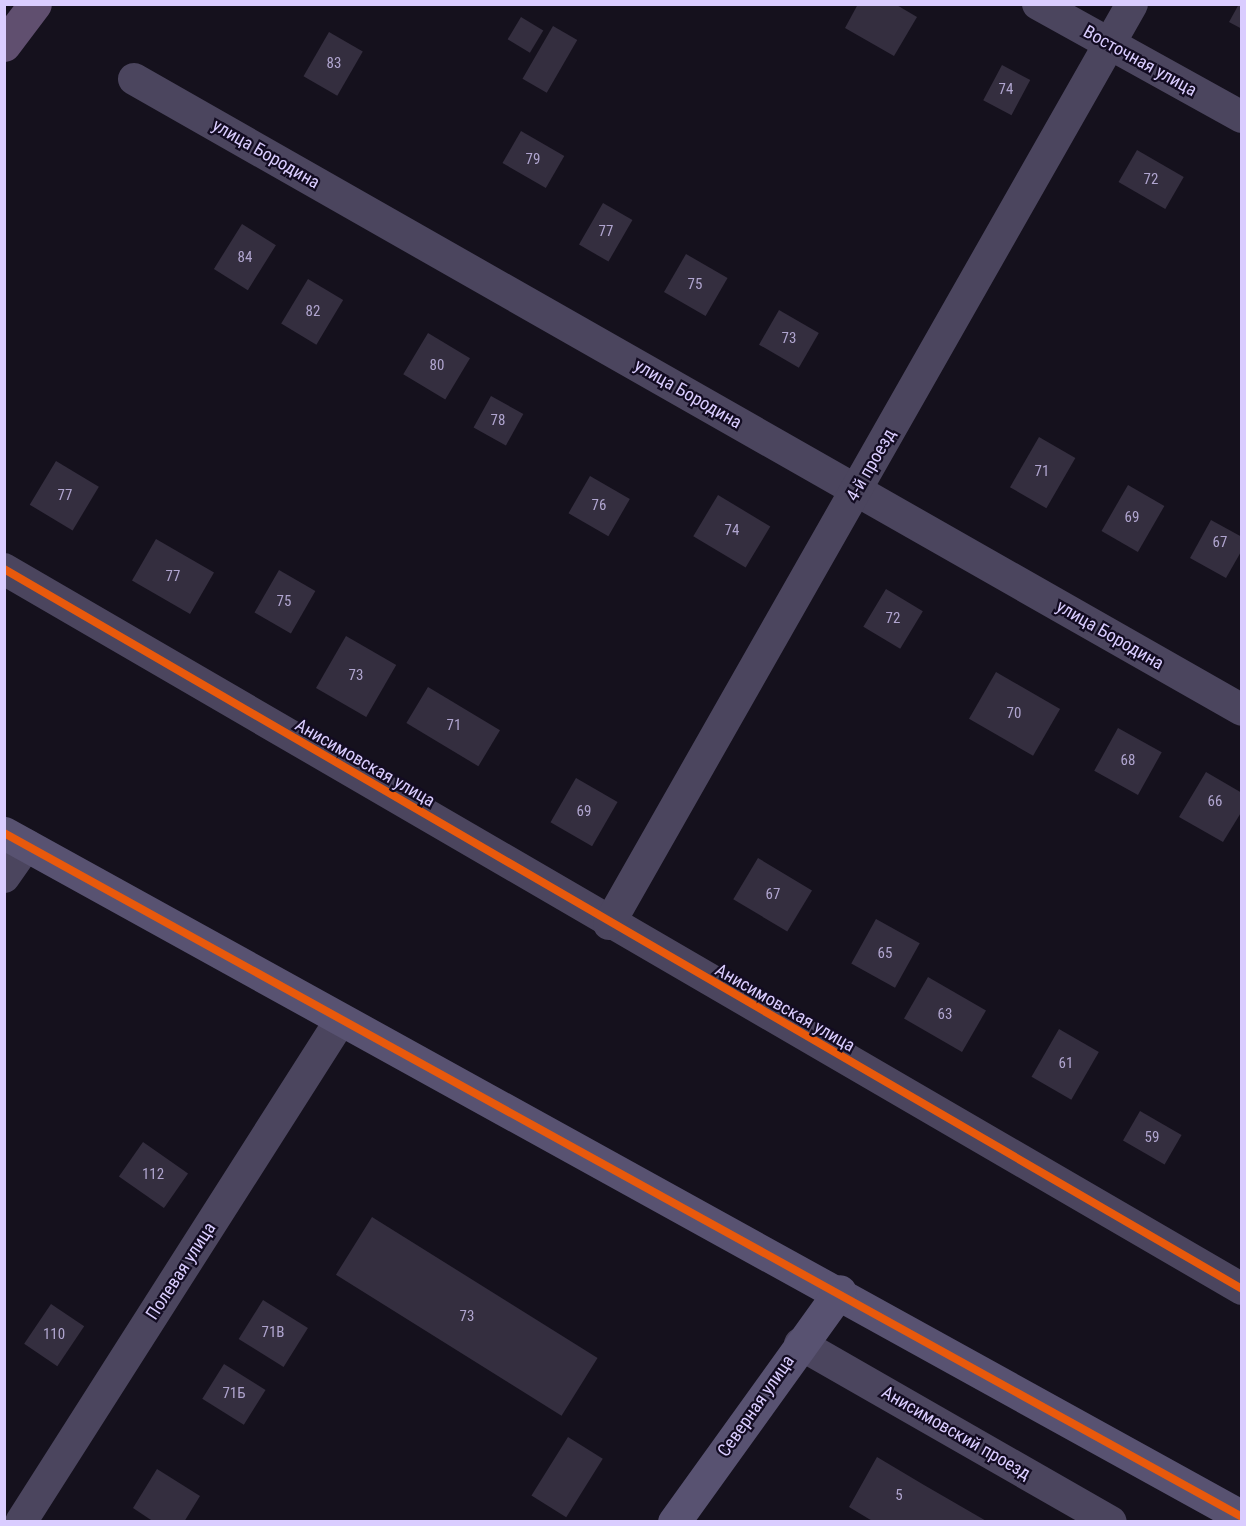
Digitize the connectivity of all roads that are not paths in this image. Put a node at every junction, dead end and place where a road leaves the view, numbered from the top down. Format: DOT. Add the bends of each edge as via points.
graph roads {
  1 [pos="35,4"];
  2 [pos="1038,4"];
  3 [pos="1132,4"];
  4 [pos="1109,44"];
  5 [pos="4,45"];
  6 [pos="135,79"];
  7 [pos="1242,117"];
  8 [pos="857,490"];
  9 [pos="4,569"];
  10 [pos="1242,710"];
  11 [pos="15,839"];
  12 [pos="4,877"];
  13 [pos="609,924"];
  14 [pos="340,1022"];
  15 [pos="1242,1289"];
  16 [pos="840,1291"];
  17 [pos="800,1344"];
  18 [pos="1242,1517"];
  19 [pos="21,1521"];
  20 [pos="674,1521"];
  21 [pos="1112,1521"];
  1 -- 5 [label="main road"];
  2 -- 4 [label="street, Восточная улица"];
  3 -- 4 [label="street, 4-й проезд"];
  4 -- 7 [label="street, Восточная улица"];
  4 -- 8 [label="street, 4-й проезд"];
  6 -- 8 [label="street, улица Бородина"];
  8 -- 10 [label="street, улица Бородина"];
  8 -- 13 [label="street, 4-й проезд"];
  9 -- 13 [label="street, Анисимовская улица"];
  11 -- 12 [label="street"];
  11 -- 14 [label="street"];
  13 -- 15 [label="street, Анисимовская улица"];
  14 -- 16 [label="street"];
  14 -- 19 [label="street, Полевая улица"];
  16 -- 17 [label="street, Северная улица"];
  16 -- 18 [label="street"];
  17 -- 20 [label="street, Северная улица"];
  17 -- 21 [label="street, Анисимовский проезд"];
}
